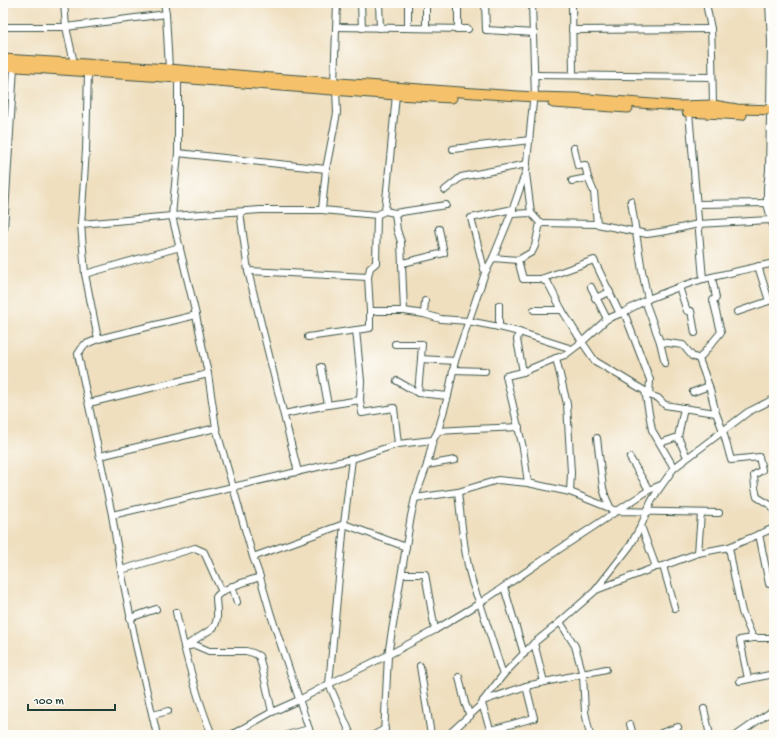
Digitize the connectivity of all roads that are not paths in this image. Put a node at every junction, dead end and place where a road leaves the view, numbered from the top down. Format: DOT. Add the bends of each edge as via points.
graph roads {
  1 [pos="64,3"];
  2 [pos="164,3"];
  3 [pos="337,3"];
  4 [pos="362,3"];
  5 [pos="379,3"];
  6 [pos="408,3"];
  7 [pos="426,3"];
  8 [pos="458,3"];
  9 [pos="485,3"];
  10 [pos="532,3"];
  11 [pos="572,3"];
  12 [pos="706,3"];
  13 [pos="769,3"];
  14 [pos="166,14"];
  15 [pos="3,27"];
  16 [pos="66,27"];
  17 [pos="336,27"];
  18 [pos="362,28"];
  19 [pos="380,28"];
  20 [pos="408,28"];
  21 [pos="426,28"];
  22 [pos="458,29"];
  23 [pos="468,29"];
  24 [pos="711,29"];
  25 [pos="572,30"];
  26 [pos="534,33"];
  27 [pos="773,42"];
  28 [pos="3,58"];
  29 [pos="74,63"];
  30 [pos="3,66"];
  31 [pos="14,67"];
  32 [pos="169,69"];
  33 [pos="88,72"];
  34 [pos="535,75"];
  35 [pos="573,75"];
  36 [pos="712,77"];
  37 [pos="178,78"];
  38 [pos="335,86"];
  39 [pos="380,90"];
  40 [pos="396,95"];
  41 [pos="534,100"];
  42 [pos="713,106"];
  43 [pos="689,112"];
  44 [pos="772,114"];
  45 [pos="530,140"];
  46 [pos="574,148"];
  47 [pos="453,149"];
  48 [pos="178,153"];
  49 [pos="527,164"];
  50 [pos="326,169"];
  51 [pos="771,170"];
  52 [pos="526,171"];
  53 [pos="588,178"];
  54 [pos="572,181"];
  55 [pos="445,190"];
  56 [pos="631,201"];
  57 [pos="771,203"];
  58 [pos="697,204"];
  59 [pos="446,205"];
  60 [pos="322,210"];
  61 [pos="385,211"];
  62 [pos="240,212"];
  63 [pos="395,212"];
  64 [pos="512,212"];
  65 [pos="531,213"];
  66 [pos="377,215"];
  67 [pos="172,216"];
  68 [pos="771,220"];
  69 [pos="540,223"];
  70 [pos="81,224"];
  71 [pos="596,224"];
  72 [pos="698,224"];
  73 [pos="3,229"];
  74 [pos="439,229"];
  75 [pos="774,229"];
  76 [pos="635,231"];
  77 [pos="180,247"];
  78 [pos="493,258"];
  79 [pos="518,260"];
  80 [pos="403,263"];
  81 [pos="774,263"];
  82 [pos="758,266"];
  83 [pos="248,272"];
  84 [pos="485,273"];
  85 [pos="85,274"];
  86 [pos="712,277"];
  87 [pos="368,278"];
  88 [pos="541,279"];
  89 [pos="704,279"];
  90 [pos="590,287"];
  91 [pos="679,287"];
  92 [pos="610,292"];
  93 [pos="595,298"];
  94 [pos="425,300"];
  95 [pos="647,300"];
  96 [pos="499,305"];
  97 [pos="534,310"];
  98 [pos="562,310"];
  99 [pos="370,311"];
  100 [pos="404,311"];
  101 [pos="737,312"];
  102 [pos="622,313"];
  103 [pos="424,314"];
  104 [pos="196,315"];
  105 [pos="607,320"];
  106 [pos="468,321"];
  107 [pos="499,327"];
  108 [pos="356,330"];
  109 [pos="519,332"];
  110 [pos="696,332"];
  111 [pos="308,337"];
  112 [pos="98,339"];
  113 [pos="582,342"];
  114 [pos="660,342"];
  115 [pos="395,344"];
  116 [pos="572,349"];
  117 [pos="556,358"];
  118 [pos="421,359"];
  119 [pos="699,359"];
  120 [pos="455,361"];
  121 [pos="665,363"];
  122 [pos="321,367"];
  123 [pos="453,370"];
  124 [pos="485,371"];
  125 [pos="524,372"];
  126 [pos="208,374"];
  127 [pos="397,381"];
  128 [pos="709,386"];
  129 [pos="693,392"];
  130 [pos="418,393"];
  131 [pos="647,393"];
  132 [pos="448,396"];
  133 [pos="360,400"];
  134 [pos="774,400"];
  135 [pos="89,403"];
  136 [pos="328,405"];
  137 [pos="684,408"];
  138 [pos="716,413"];
  139 [pos="284,414"];
  140 [pos="519,427"];
  141 [pos="216,428"];
  142 [pos="723,431"];
  143 [pos="438,432"];
  144 [pos="678,437"];
  145 [pos="597,438"];
  146 [pos="433,440"];
  147 [pos="660,443"];
  148 [pos="398,444"];
  149 [pos="100,456"];
  150 [pos="688,457"];
  151 [pos="630,458"];
  152 [pos="352,459"];
  153 [pos="455,460"];
  154 [pos="427,465"];
  155 [pos="674,468"];
  156 [pos="298,472"];
  157 [pos="528,482"];
  158 [pos="664,484"];
  159 [pos="233,487"];
  160 [pos="649,490"];
  161 [pos="458,492"];
  162 [pos="570,492"];
  163 [pos="415,498"];
  164 [pos="614,510"];
  165 [pos="647,512"];
  166 [pos="774,512"];
  167 [pos="700,513"];
  168 [pos="719,513"];
  169 [pos="112,515"];
  170 [pos="344,524"];
  171 [pos="641,526"];
  172 [pos="774,528"];
  173 [pos="759,534"];
  174 [pos="406,547"];
  175 [pos="729,547"];
  176 [pos="698,553"];
  177 [pos="253,557"];
  178 [pos="663,566"];
  179 [pos="656,567"];
  180 [pos="121,570"];
  181 [pos="402,574"];
  182 [pos="260,577"];
  183 [pos="769,584"];
  184 [pos="232,586"];
  185 [pos="504,587"];
  186 [pos="595,591"];
  187 [pos="222,592"];
  188 [pos="237,602"];
  189 [pos="480,603"];
  190 [pos="675,608"];
  191 [pos="156,609"];
  192 [pos="176,612"];
  193 [pos="130,618"];
  194 [pos="560,622"];
  195 [pos="435,630"];
  196 [pos="753,638"];
  197 [pos="774,638"];
  198 [pos="534,643"];
  199 [pos="184,647"];
  200 [pos="524,654"];
  201 [pos="388,655"];
  202 [pos="420,666"];
  203 [pos="606,669"];
  204 [pos="774,674"];
  205 [pos="503,675"];
  206 [pos="583,675"];
  207 [pos="459,677"];
  208 [pos="748,679"];
  209 [pos="740,681"];
  210 [pos="544,682"];
  211 [pos="329,684"];
  212 [pos="526,686"];
  213 [pos="299,700"];
  214 [pos="483,702"];
  215 [pos="704,709"];
  216 [pos="774,710"];
  217 [pos="168,711"];
  218 [pos="272,712"];
  219 [pos="152,715"];
  220 [pos="470,716"];
  221 [pos="630,724"];
  222 [pos="678,727"];
  223 [pos="310,732"];
  224 [pos="385,732"];
  225 [pos="456,732"];
  226 [pos="492,733"];
  227 [pos="233,734"];
  228 [pos="157,735"];
  229 [pos="212,735"];
  230 [pos="287,735"];
  231 [pos="351,735"];
  232 [pos="374,735"];
  233 [pos="431,735"];
  234 [pos="448,735"];
  235 [pos="590,735"];
  236 [pos="633,735"];
  237 [pos="662,735"];
  238 [pos="710,735"];
  239 [pos="738,735"];
  1 -- 16 [label="street"];
  2 -- 14 [label="street"];
  3 -- 17 [label="street"];
  4 -- 18 [label="street"];
  5 -- 19 [label="street"];
  6 -- 20 [label="street"];
  7 -- 21 [label="street"];
  8 -- 22 [label="street"];
  9 -- 26 [label="street" via="486,30"];
  10 -- 26 [label="street"];
  11 -- 25 [label="street"];
  12 -- 24 [label="street"];
  13 -- 27 [label="street"];
  14 -- 16 [label="street"];
  14 -- 32 [label="street"];
  15 -- 16 [label="street"];
  16 -- 29 [label="street"];
  17 -- 18 [label="street"];
  17 -- 38 [label="street"];
  18 -- 19 [label="street"];
  19 -- 20 [label="street"];
  20 -- 21 [label="street"];
  21 -- 22 [label="street"];
  22 -- 23 [label="street"];
  24 -- 25 [label="street"];
  24 -- 36 [label="street"];
  25 -- 35 [label="street"];
  26 -- 34 [label="street"];
  27 -- 44 [label="street"];
  28 -- 29 [label="main road"];
  29 -- 32 [label="main road"];
  30 -- 31 [label="main road"];
  31 -- 33 [label="main road"];
  31 -- 73 [label="street"];
  32 -- 38 [label="main road"];
  33 -- 37 [label="main road"];
  33 -- 70 [label="street"];
  34 -- 35 [label="street"];
  34 -- 41 [label="street"];
  35 -- 36 [label="street"];
  36 -- 42 [label="street"];
  37 -- 38 [label="main road"];
  37 -- 48 [label="street"];
  38 -- 39 [label="main road"];
  38 -- 50 [label="street" via="337,112"];
  39 -- 40 [label="main road"];
  39 -- 41 [label="main road"];
  40 -- 41 [label="main road"];
  40 -- 61 [label="street"];
  41 -- 42 [label="main road" via="575,98 678,106"];
  41 -- 43 [label="main road"];
  41 -- 45 [label="street"];
  42 -- 44 [label="main road"];
  43 -- 44 [label="main road"];
  43 -- 58 [label="street"];
  44 -- 51 [label="street"];
  45 -- 47 [label="street"];
  45 -- 49 [label="street"];
  46 -- 53 [label="street" via="578,166 585,165"];
  48 -- 50 [label="street"];
  48 -- 67 [label="street"];
  49 -- 52 [label="street"];
  49 -- 55 [label="street" via="461,177"];
  50 -- 60 [label="street"];
  51 -- 57 [label="street" via="767,187"];
  52 -- 64 [label="street"];
  52 -- 65 [label="street"];
  53 -- 54 [label="street"];
  53 -- 71 [label="street" via="594,192"];
  56 -- 76 [label="street"];
  57 -- 58 [label="street"];
  57 -- 68 [label="street"];
  58 -- 72 [label="street"];
  59 -- 63 [label="street"];
  60 -- 62 [label="street"];
  60 -- 66 [label="street"];
  61 -- 63 [label="street"];
  61 -- 66 [label="street"];
  62 -- 67 [label="street"];
  62 -- 83 [label="street"];
  63 -- 80 [label="street"];
  64 -- 65 [label="street"];
  64 -- 78 [label="street"];
  64 -- 84 [label="street" via="471,218"];
  65 -- 69 [label="street"];
  66 -- 87 [label="street" via="376,263 370,268"];
  67 -- 70 [label="street"];
  67 -- 77 [label="street"];
  68 -- 72 [label="street"];
  68 -- 75 [label="street"];
  69 -- 71 [label="street"];
  69 -- 79 [label="street" via="532,252"];
  70 -- 85 [label="street"];
  71 -- 76 [label="street"];
  72 -- 76 [label="street" via="647,234"];
  72 -- 89 [label="street"];
  74 -- 80 [label="street" via="444,253"];
  76 -- 95 [label="street"];
  77 -- 85 [label="street"];
  77 -- 104 [label="street"];
  78 -- 79 [label="street"];
  78 -- 84 [label="street"];
  79 -- 88 [label="street" via="523,279"];
  80 -- 100 [label="street"];
  81 -- 82 [label="street"];
  82 -- 86 [label="street"];
  82 -- 101 [label="street" via="768,301"];
  83 -- 87 [label="street"];
  83 -- 139 [label="street"];
  84 -- 106 [label="street"];
  85 -- 112 [label="street"];
  86 -- 89 [label="street"];
  86 -- 119 [label="street" via="721,332"];
  87 -- 99 [label="street"];
  88 -- 92 [label="street" via="594,260"];
  88 -- 98 [label="street" via="548,283"];
  89 -- 91 [label="street"];
  90 -- 93 [label="street"];
  91 -- 95 [label="street"];
  91 -- 110 [label="street" via="687,312 691,311"];
  92 -- 93 [label="street"];
  92 -- 102 [label="street"];
  93 -- 105 [label="street"];
  94 -- 103 [label="street"];
  95 -- 102 [label="street"];
  95 -- 114 [label="street"];
  96 -- 107 [label="street"];
  97 -- 98 [label="street"];
  98 -- 113 [label="street"];
  99 -- 100 [label="street"];
  99 -- 108 [label="street" via="370,328"];
  100 -- 103 [label="street"];
  102 -- 105 [label="street"];
  102 -- 131 [label="street" via="650,380"];
  103 -- 106 [label="street" via="441,319"];
  104 -- 112 [label="street"];
  104 -- 126 [label="street"];
  105 -- 113 [label="street"];
  106 -- 107 [label="street"];
  106 -- 120 [label="street"];
  107 -- 109 [label="street"];
  108 -- 111 [label="street"];
  108 -- 133 [label="street" via="361,381"];
  109 -- 116 [label="street"];
  109 -- 125 [label="street" via="517,340"];
  112 -- 135 [label="street" via="84,345 78,354"];
  113 -- 116 [label="street"];
  113 -- 131 [label="street" via="595,361"];
  114 -- 119 [label="street" via="683,345 692,356"];
  114 -- 121 [label="street"];
  115 -- 118 [label="street" via="422,344"];
  116 -- 117 [label="street"];
  117 -- 125 [label="street"];
  117 -- 162 [label="street" via="567,404"];
  118 -- 120 [label="street"];
  118 -- 130 [label="street"];
  119 -- 128 [label="street"];
  120 -- 123 [label="street"];
  122 -- 136 [label="street"];
  123 -- 124 [label="street"];
  123 -- 132 [label="street"];
  125 -- 140 [label="street" via="506,376"];
  126 -- 135 [label="street"];
  126 -- 141 [label="street"];
  127 -- 130 [label="street"];
  128 -- 129 [label="street"];
  128 -- 138 [label="street"];
  130 -- 132 [label="street"];
  131 -- 137 [label="street" via="665,405"];
  131 -- 147 [label="street" via="652,430"];
  132 -- 143 [label="street"];
  133 -- 136 [label="street"];
  133 -- 148 [label="street" via="362,413 394,408"];
  134 -- 142 [label="street" via="748,412"];
  135 -- 149 [label="street"];
  136 -- 139 [label="street"];
  137 -- 138 [label="street"];
  137 -- 144 [label="street"];
  138 -- 142 [label="street"];
  139 -- 156 [label="street"];
  140 -- 143 [label="street"];
  140 -- 157 [label="street"];
  141 -- 149 [label="street"];
  141 -- 159 [label="street"];
  142 -- 150 [label="street"];
  142 -- 166 [label="street" via="731,460 758,457 762,470 754,475 756,497 772,506"];
  143 -- 146 [label="street"];
  144 -- 147 [label="street"];
  144 -- 150 [label="street"];
  145 -- 164 [label="street" via="603,488"];
  146 -- 148 [label="street"];
  146 -- 154 [label="street"];
  147 -- 155 [label="street"];
  148 -- 152 [label="street"];
  149 -- 169 [label="street"];
  150 -- 155 [label="street"];
  151 -- 160 [label="street"];
  152 -- 156 [label="street"];
  152 -- 170 [label="street"];
  153 -- 154 [label="street"];
  154 -- 163 [label="street"];
  155 -- 158 [label="street"];
  156 -- 159 [label="street"];
  157 -- 161 [label="street" via="498,480"];
  157 -- 162 [label="street"];
  158 -- 160 [label="street"];
  158 -- 165 [label="street"];
  159 -- 169 [label="street"];
  159 -- 177 [label="street"];
  160 -- 164 [label="street"];
  161 -- 163 [label="street"];
  161 -- 189 [label="street" via="462,534 469,569"];
  162 -- 164 [label="street"];
  163 -- 174 [label="street"];
  164 -- 165 [label="street"];
  164 -- 185 [label="street"];
  165 -- 167 [label="street"];
  165 -- 171 [label="street"];
  167 -- 168 [label="street"];
  167 -- 176 [label="street"];
  169 -- 180 [label="street"];
  170 -- 174 [label="street"];
  170 -- 177 [label="street"];
  170 -- 211 [label="street"];
  171 -- 179 [label="street"];
  171 -- 186 [label="street" via="630,546"];
  172 -- 173 [label="street"];
  173 -- 175 [label="street"];
  173 -- 183 [label="street"];
  174 -- 181 [label="street"];
  175 -- 176 [label="street"];
  175 -- 196 [label="street" via="742,612"];
  176 -- 178 [label="street"];
  177 -- 182 [label="street"];
  178 -- 179 [label="street"];
  178 -- 190 [label="street"];
  179 -- 186 [label="street"];
  180 -- 187 [label="street" via="195,548 204,552"];
  180 -- 193 [label="street"];
  181 -- 195 [label="street" via="425,574"];
  181 -- 201 [label="street"];
  182 -- 184 [label="street"];
  182 -- 213 [label="street"];
  184 -- 187 [label="street"];
  184 -- 188 [label="street"];
  185 -- 189 [label="street"];
  185 -- 200 [label="street"];
  186 -- 194 [label="street"];
  187 -- 199 [label="street" via="216,597 217,620 213,628"];
  189 -- 195 [label="street"];
  189 -- 205 [label="street"];
  191 -- 193 [label="street"];
  192 -- 199 [label="street"];
  193 -- 219 [label="street"];
  194 -- 198 [label="street"];
  194 -- 206 [label="street" via="575,646"];
  195 -- 201 [label="street"];
  196 -- 197 [label="street"];
  196 -- 208 [label="street" via="740,640"];
  198 -- 200 [label="street"];
  198 -- 210 [label="street"];
  199 -- 218 [label="street" via="195,645 209,652 246,651 259,656"];
  199 -- 229 [label="street"];
  200 -- 205 [label="street"];
  201 -- 211 [label="street"];
  201 -- 224 [label="street"];
  202 -- 233 [label="street"];
  203 -- 206 [label="street"];
  204 -- 208 [label="street"];
  205 -- 214 [label="street"];
  206 -- 210 [label="street"];
  206 -- 235 [label="street" via="585,712"];
  207 -- 220 [label="street"];
  208 -- 209 [label="street"];
  210 -- 212 [label="street"];
  211 -- 213 [label="street"];
  211 -- 231 [label="street"];
  212 -- 214 [label="street"];
  212 -- 226 [label="street" via="534,718"];
  213 -- 218 [label="street"];
  213 -- 223 [label="street"];
  214 -- 220 [label="street"];
  214 -- 226 [label="street"];
  215 -- 238 [label="street"];
  216 -- 239 [label="street"];
  217 -- 219 [label="street"];
  218 -- 227 [label="street"];
  219 -- 228 [label="street"];
  220 -- 225 [label="street"];
  221 -- 236 [label="street"];
  222 -- 237 [label="street" via="661,733"];
  223 -- 230 [label="street"];
  224 -- 232 [label="street"];
  225 -- 234 [label="street"];
}
